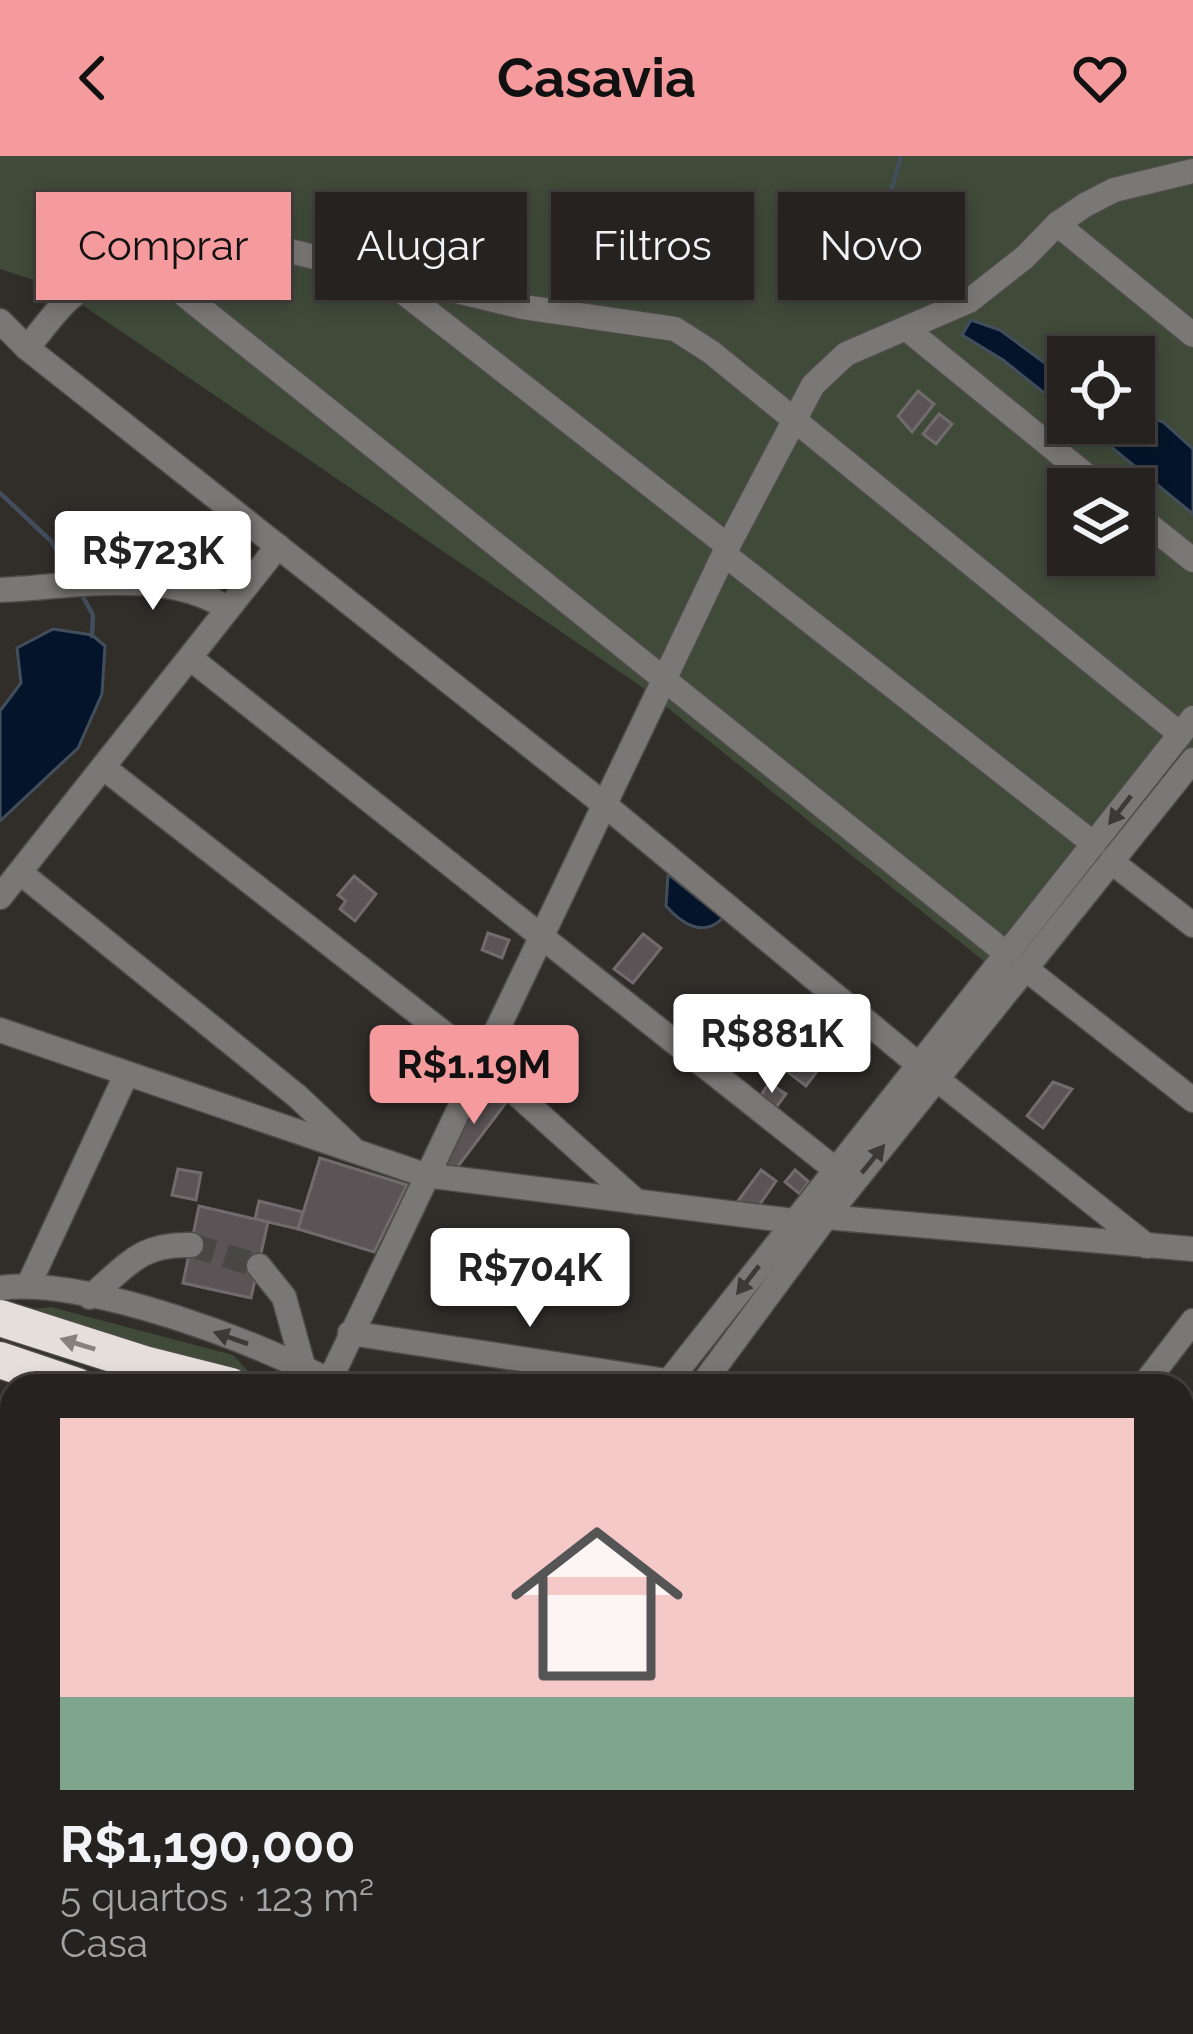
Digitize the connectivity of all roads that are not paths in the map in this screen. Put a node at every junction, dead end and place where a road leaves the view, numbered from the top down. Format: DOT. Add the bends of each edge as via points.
graph roads {
  1 [pos="1193,171"];
  2 [pos="1057,224"];
  3 [pos="68,300"];
  4 [pos="191,300"];
  5 [pos="413,300"];
  6 [pos="493,300"];
  7 [pos="0,321"];
  8 [pos="908,331"];
  9 [pos="1193,335"];
  10 [pos="27,348"];
  11 [pos="791,421"];
  12 [pos="1077,468"];
  13 [pos="1155,530"];
  14 [pos="278,546"];
  15 [pos="726,550"];
  16 [pos="1193,560"];
  17 [pos="0,590"];
  18 [pos="228,609"];
  19 [pos="190,658"];
  20 [pos="664,680"];
  21 [pos="1186,726"];
  22 [pos="1193,760"];
  23 [pos="104,768"];
  24 [pos="605,805"];
  25 [pos="1094,844"];
  26 [pos="1113,863"];
  27 [pos="22,874"];
  28 [pos="0,897"];
  29 [pos="1193,925"];
  30 [pos="540,935"];
  31 [pos="1016,962"];
  32 [pos="0,1030"];
  33 [pos="482,1063"];
  34 [pos="928,1072"];
  35 [pos="125,1075"];
  36 [pos="1193,1100"];
  37 [pos="357,1153"];
  38 [pos="836,1170"];
  39 [pos="425,1175"];
  40 [pos="637,1202"];
  41 [pos="826,1217"];
  42 [pos="793,1222"];
  43 [pos="191,1245"];
  44 [pos="1147,1246"];
  45 [pos="1193,1249"];
  46 [pos="259,1266"];
  47 [pos="29,1284"];
  48 [pos="0,1288"];
  49 [pos="91,1298"];
  50 [pos="0,1318"];
  51 [pos="1193,1321"];
  52 [pos="350,1333"];
  53 [pos="0,1360"];
  54 [pos="303,1366"];
  55 [pos="41,1374"];
  56 [pos="184,1374"];
  57 [pos="315,1374"];
  58 [pos="335,1374"];
  59 [pos="622,1374"];
  60 [pos="674,1374"];
  61 [pos="710,1374"];
  62 [pos="1152,1374"];
  1 -- 2 [label="street" via="1114,190"];
  2 -- 8 [label="street" via="989,286"];
  2 -- 9 [label="street"];
  3 -- 10 [label="street"];
  4 -- 20 [label="street"];
  5 -- 15 [label="street"];
  6 -- 11 [label="street" via="674,329"];
  7 -- 10 [label="street"];
  8 -- 11 [label="street" via="846,354"];
  8 -- 12 [label="street"];
  10 -- 14 [label="street"];
  11 -- 15 [label="street"];
  11 -- 21 [label="street"];
  13 -- 16 [label="street"];
  14 -- 18 [label="street"];
  14 -- 24 [label="street"];
  15 -- 20 [label="street"];
  15 -- 25 [label="street"];
  17 -- 18 [label="street" via="161,583"];
  18 -- 19 [label="street"];
  19 -- 23 [label="street"];
  19 -- 30 [label="street"];
  20 -- 24 [label="street"];
  20 -- 31 [label="street"];
  21 -- 25 [label="street, one-way"];
  22 -- 26 [label="street"];
  23 -- 27 [label="street"];
  23 -- 33 [label="street"];
  24 -- 30 [label="street"];
  24 -- 34 [label="street"];
  25 -- 31 [label="street"];
  26 -- 29 [label="street"];
  26 -- 31 [label="street"];
  27 -- 28 [label="street"];
  27 -- 37 [label="street"];
  30 -- 33 [label="street"];
  30 -- 38 [label="street"];
  31 -- 34 [label="street"];
  31 -- 36 [label="street"];
  32 -- 35 [label="street"];
  33 -- 39 [label="street"];
  33 -- 40 [label="street"];
  34 -- 38 [label="street"];
  41 -- 34 [label="street, one-way"];
  34 -- 44 [label="street"];
  35 -- 37 [label="street"];
  35 -- 47 [label="street"];
  37 -- 39 [label="street"];
  38 -- 42 [label="street"];
  39 -- 40 [label="street"];
  39 -- 52 [label="street"];
  40 -- 42 [label="street"];
  41 -- 42 [label="street"];
  41 -- 44 [label="street"];
  41 -- 61 [label="street"];
  42 -- 60 [label="street, one-way"];
  43 -- 49 [label="street" via="146,1250"];
  44 -- 45 [label="street"];
  46 -- 54 [label="street" via="284,1297"];
  47 -- 48 [label="street"];
  47 -- 49 [label="street"];
  54 -- 49 [label="street, one-way" via="159,1313"];
  56 -- 50 [label="highway, one-way"];
  51 -- 62 [label="street"];
  52 -- 58 [label="street"];
  52 -- 59 [label="street"];
  53 -- 55 [label="highway"];
  54 -- 57 [label="street"];
}
